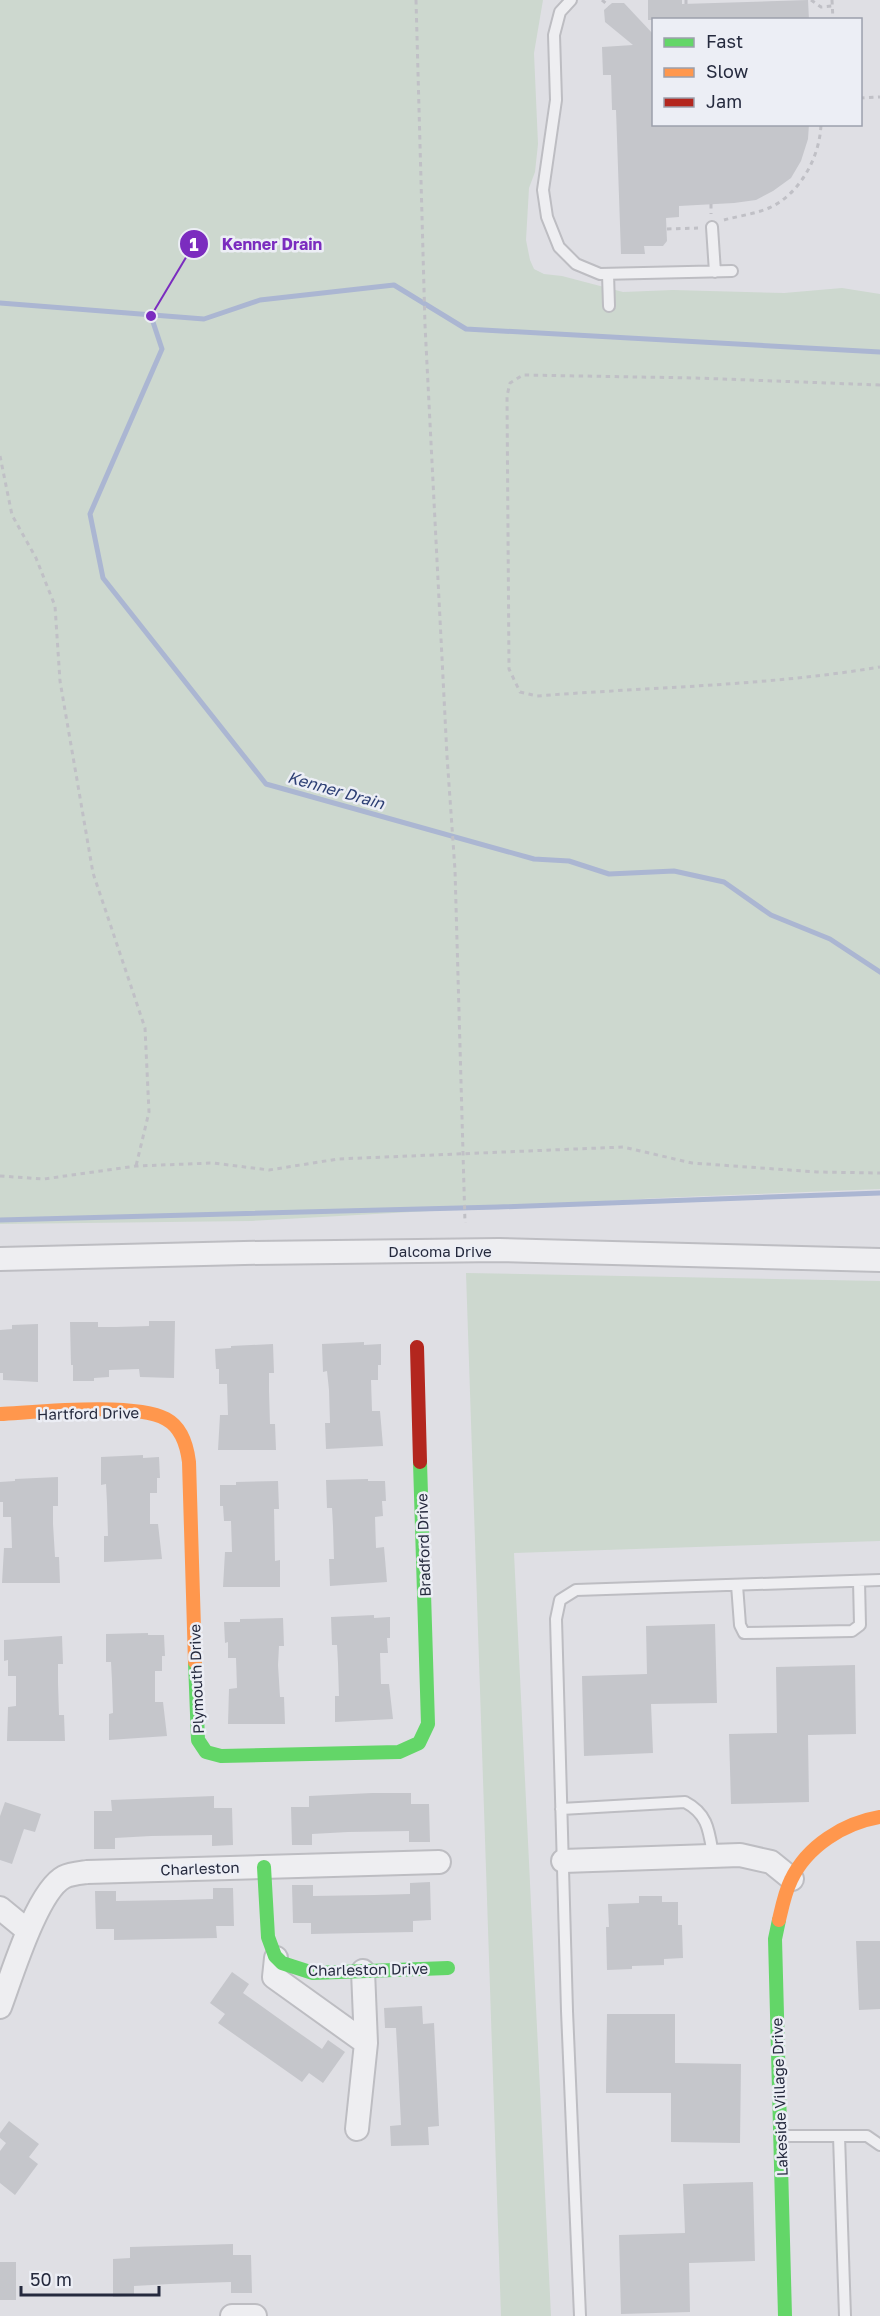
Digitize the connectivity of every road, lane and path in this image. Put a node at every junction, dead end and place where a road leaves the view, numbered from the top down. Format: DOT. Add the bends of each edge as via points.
graph roads {
  1 [pos="416,0"];
  2 [pos="571,0"];
  3 [pos="602,0"];
  4 [pos="811,0"];
  5 [pos="832,0"];
  6 [pos="609,6"];
  7 [pos="832,6"];
  8 [pos="833,18"];
  9 [pos="880,97"];
  10 [pos="862,98"];
  11 [pos="821,126"];
  12 [pos="712,226"];
  13 [pos="667,229"];
  14 [pos="715,272"];
  15 [pos="732,272"];
  16 [pos="608,274"];
  17 [pos="609,306"];
  18 [pos="880,385"];
  19 [pos="0,456"];
  20 [pos="880,667"];
  21 [pos="464,1154"];
  22 [pos="136,1166"];
  23 [pos="880,1173"];
  24 [pos="0,1176"];
  25 [pos="465,1223"];
  26 [pos="0,1259"];
  27 [pos="880,1260"];
  28 [pos="417,1347"];
  29 [pos="0,1414"];
  30 [pos="173,1425"];
  31 [pos="880,1580"];
  32 [pos="859,1581"];
  33 [pos="737,1585"];
  34 [pos="422,1742"];
  35 [pos="561,1809"];
  36 [pos="880,1817"];
  37 [pos="713,1855"];
  38 [pos="563,1861"];
  39 [pos="439,1862"];
  40 [pos="264,1866"];
  41 [pos="792,1880"];
  42 [pos="0,1908"];
  43 [pos="28,1931"];
  44 [pos="276,1958"];
  45 [pos="448,1968"];
  46 [pos="363,1971"];
  47 [pos="0,2007"];
  48 [pos="366,2043"];
  49 [pos="357,2129"];
  50 [pos="780,2136"];
  51 [pos="839,2136"];
  52 [pos="880,2145"];
  53 [pos="232,2316"];
  54 [pos="255,2316"];
  55 [pos="580,2316"];
  56 [pos="785,2316"];
  57 [pos="845,2316"];
  1 -- 21 [label="path" via="425,325 455,870"];
  2 -- 16 [label="lane" via="560,12 554,35 556,100 543,190 547,217 559,247 576,264"];
  3 -- 6 [label="path"];
  4 -- 7 [label="path" via="821,7"];
  5 -- 7 [label="path"];
  7 -- 8 [label="path"];
  9 -- 10 [label="path"];
  11 -- 12 [label="path" via="812,164 794,190 770,208"];
  12 -- 13 [label="path"];
  12 -- 14 [label="lane"];
  14 -- 15 [label="lane"];
  14 -- 16 [label="lane"];
  16 -- 17 [label="lane"];
  18 -- 20 [label="path" via="523,375 510,383 507,408 509,669 520,692 537,696 706,686 826,676"];
  19 -- 22 [label="path" via="12,516 36,558 55,606 60,681 93,873 145,1028 149,1112"];
  21 -- 22 [label="path" via="338,1159 269,1170 213,1163"];
  21 -- 23 [label="path" via="622,1147 692,1163"];
  21 -- 25 [label="path"];
  22 -- 24 [label="path" via="44,1179"];
  26 -- 27 [label="street, Dalcoma Drive" via="499,1250"];
  28 -- 34 [label="street, Bradford Drive" via="428,1724"];
  29 -- 30 [label="street, Hartford Drive" via="135,1410 165,1418"];
  30 -- 34 [label="street, Plymouth Drive" via="188,1448 198,1740 206,1752 221,1756 399,1752"];
  31 -- 32 [label="lane"];
  32 -- 33 [label="lane"];
  32 -- 33 [label="lane" via="860,1625 852,1631 744,1633"];
  33 -- 35 [label="lane" via="576,1590 560,1600 556,1619"];
  35 -- 37 [label="lane" via="685,1802 697,1808 704,1819"];
  35 -- 38 [label="lane"];
  36 -- 41 [label="street, Lakeside Village Drive" via="843,1829 822,1843"];
  37 -- 38 [label="street"];
  37 -- 41 [label="street" via="740,1855 771,1862"];
  38 -- 55 [label="lane"];
  39 -- 40 [label="street, Charleston"];
  40 -- 43 [label="street, Charleston" via="87,1872 63,1877 49,1891"];
  40 -- 44 [label="street" via="268,1935"];
  41 -- 50 [label="street, Lakeside Village Drive" via="775,1939"];
  42 -- 43 [label="street"];
  43 -- 47 [label="street"];
  44 -- 46 [label="street, Charleston Drive" via="293,1969 313,1972"];
  44 -- 48 [label="street" via="274,1977"];
  45 -- 46 [label="street, Charleston Drive"];
  46 -- 48 [label="street"];
  48 -- 49 [label="street"];
  50 -- 51 [label="lane"];
  50 -- 56 [label="street, Lakeside Village Drive"];
  51 -- 52 [label="lane" via="867,2136"];
  51 -- 57 [label="lane"];
  53 -- 54 [label="street"];
}
